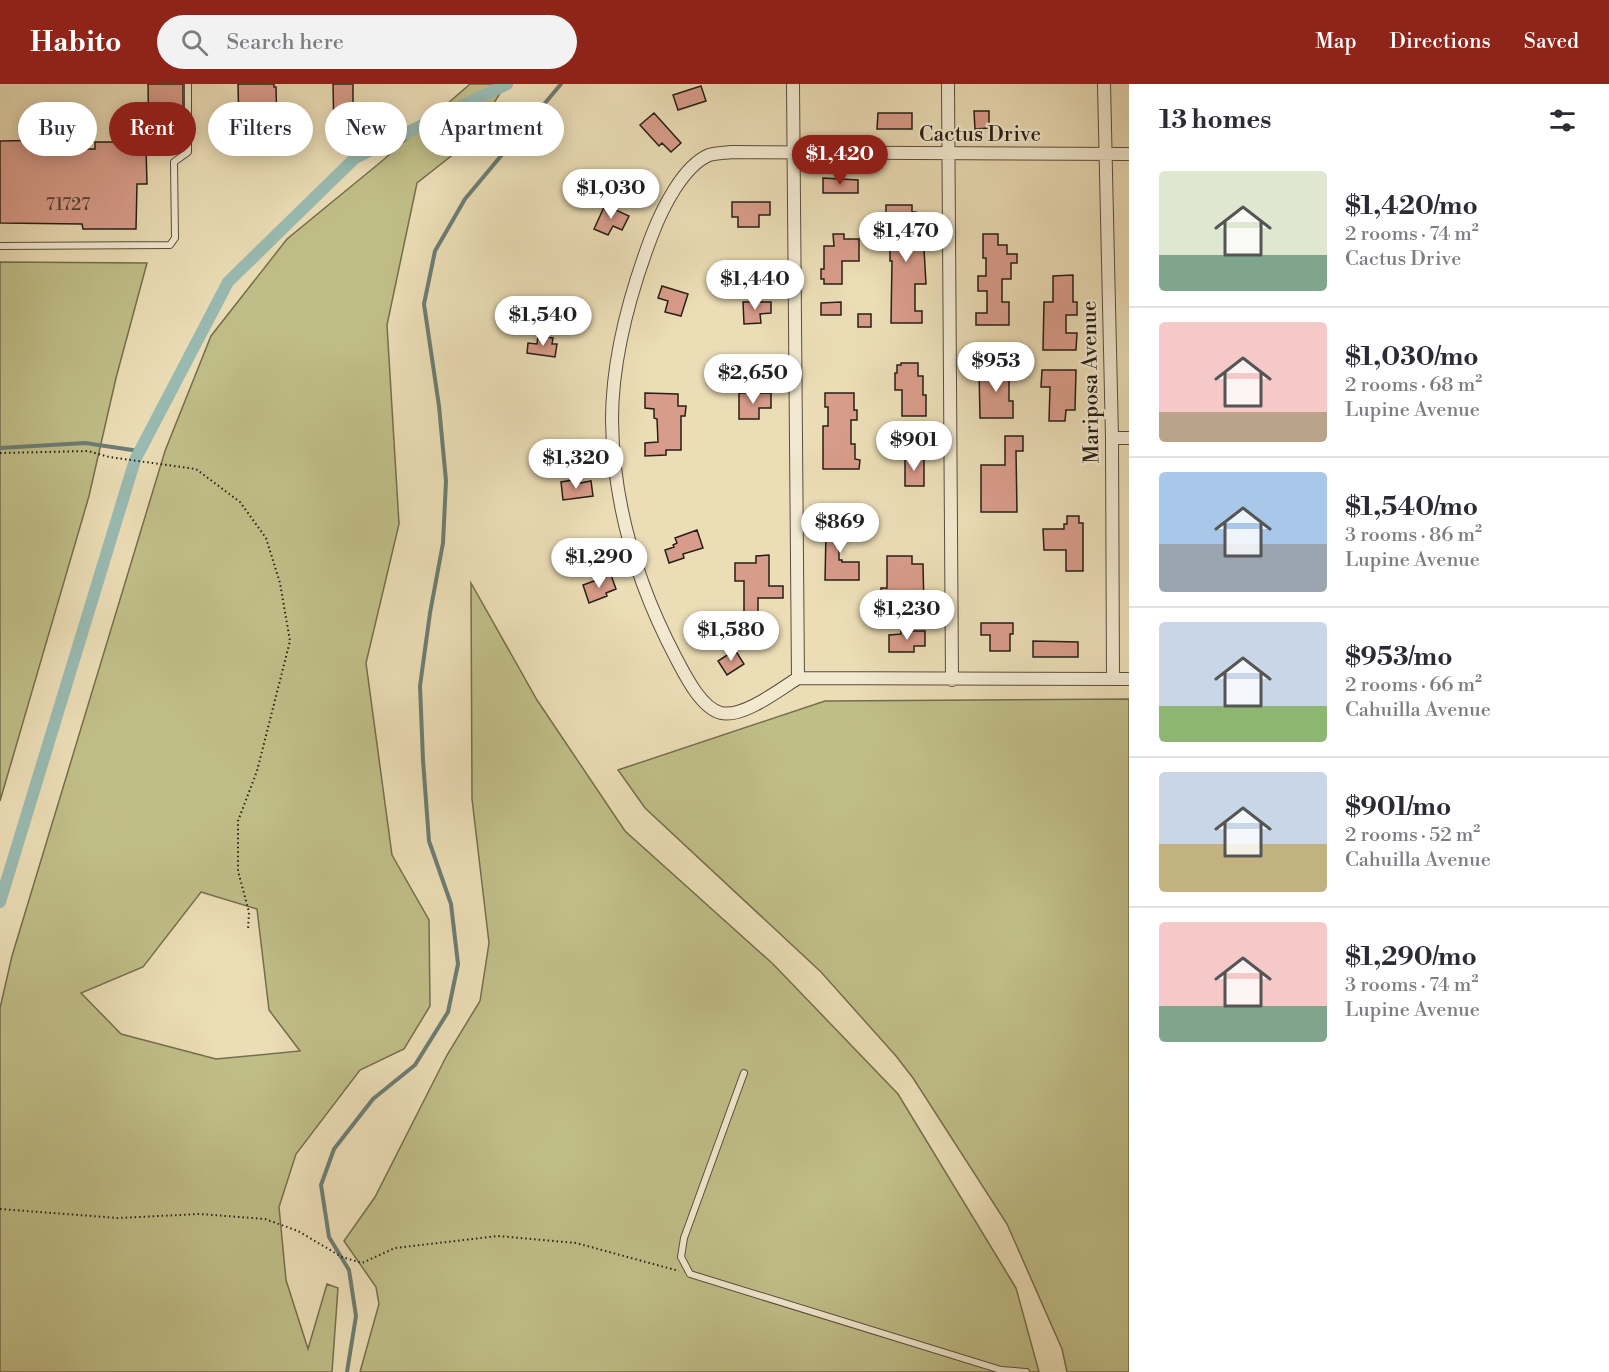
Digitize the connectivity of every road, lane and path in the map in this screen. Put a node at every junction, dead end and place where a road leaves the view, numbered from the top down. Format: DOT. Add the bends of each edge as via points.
graph roads {
  1 [pos="188,84"];
  2 [pos="794,84"];
  3 [pos="948,84"];
  4 [pos="1104,84"];
  5 [pos="794,152"];
  6 [pos="949,153"];
  7 [pos="1105,154"];
  8 [pos="1129,154"];
  9 [pos="0,246"];
  10 [pos="1112,438"];
  11 [pos="1129,438"];
  12 [pos="0,453"];
  13 [pos="798,678"];
  14 [pos="1113,679"];
  15 [pos="1129,679"];
  16 [pos="952,680"];
  17 [pos="248,930"];
  18 [pos="744,1074"];
  19 [pos="0,1209"];
  20 [pos="690,1274"];
  21 [pos="1026,1372"];
  1 -- 9 [label="lane" via="188,152 174,162 175,238 170,245"];
  2 -- 5 [label="street"];
  3 -- 6 [label="street"];
  4 -- 7 [label="street, Mariposa Avenue"];
  5 -- 6 [label="street, Cactus Drive"];
  5 -- 13 [label="street"];
  5 -- 13 [label="street, Cactus Drive" via="710,155 677,186 660,214 634,285 624,324 612,419 617,478 637,569 660,628 687,680 711,708 734,713"];
  6 -- 7 [label="street, Cactus Drive"];
  6 -- 16 [label="street"];
  7 -- 8 [label="street, Cactus Drive"];
  7 -- 10 [label="street, Mariposa Avenue"];
  10 -- 11 [label="street"];
  10 -- 14 [label="street, Mariposa Avenue"];
  12 -- 17 [label="path" via="88,451 196,469 240,502 266,538 280,583 290,641 257,771 238,821 238,871 249,912"];
  13 -- 16 [label="street"];
  14 -- 15 [label="street"];
  14 -- 16 [label="street"];
  18 -- 20 [label="lane" via="684,1238 681,1257"];
  19 -- 20 [label="path" via="118,1218 200,1214 265,1219 362,1263 395,1248 498,1236 576,1243"];
  20 -- 21 [label="lane" via="1001,1370"];
}
